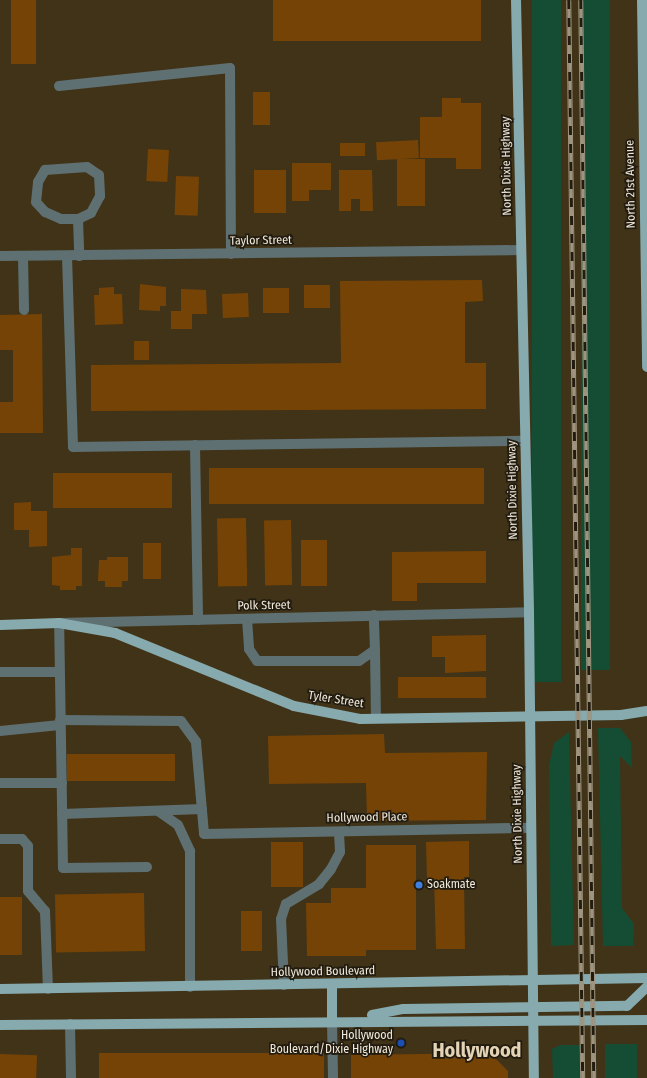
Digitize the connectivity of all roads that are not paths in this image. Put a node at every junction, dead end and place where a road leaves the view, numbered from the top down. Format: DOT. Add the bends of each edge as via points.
graph roads {
  1 [pos="516,0"];
  2 [pos="642,0"];
  3 [pos="59,86"];
  4 [pos="646,161"];
  5 [pos="78,219"];
  6 [pos="521,250"];
  7 [pos="232,254"];
  8 [pos="0,256"];
  9 [pos="23,256"];
  10 [pos="67,256"];
  11 [pos="79,256"];
  12 [pos="24,310"];
  13 [pos="647,367"];
  14 [pos="525,440"];
  15 [pos="195,445"];
  16 [pos="529,612"];
  17 [pos="374,615"];
  18 [pos="247,619"];
  19 [pos="198,620"];
  20 [pos="59,623"];
  21 [pos="0,625"];
  22 [pos="375,650"];
  23 [pos="0,672"];
  24 [pos="59,672"];
  25 [pos="647,711"];
  26 [pos="530,716"];
  27 [pos="376,718"];
  28 [pos="60,723"];
  29 [pos="0,731"];
  30 [pos="0,783"];
  31 [pos="62,783"];
  32 [pos="202,810"];
  33 [pos="158,811"];
  34 [pos="62,814"];
  35 [pos="531,828"];
  36 [pos="339,832"];
  37 [pos="0,839"];
  38 [pos="147,867"];
  39 [pos="647,978"];
  40 [pos="532,979"];
  41 [pos="332,984"];
  42 [pos="284,985"];
  43 [pos="190,986"];
  44 [pos="647,987"];
  45 [pos="48,988"];
  46 [pos="0,989"];
  47 [pos="533,1007"];
  48 [pos="332,1020"];
  49 [pos="349,1020"];
  50 [pos="533,1020"];
  51 [pos="647,1020"];
  52 [pos="70,1024"];
  53 [pos="0,1025"];
  54 [pos="70,1078"];
  55 [pos="333,1078"];
  56 [pos="534,1078"];
  1 -- 6 [label="main road, North Dixie Highway"];
  2 -- 4 [label="main road, North 21st Avenue"];
  3 -- 7 [label="street" via="230,68"];
  4 -- 13 [label="main road, North 21st Avenue"];
  5 -- 5 [label="street" via="91,213 100,196 99,175 87,167 45,170 38,182 36,202 50,214 61,219"];
  5 -- 11 [label="street"];
  6 -- 7 [label="street, Taylor Street"];
  6 -- 14 [label="main road, North Dixie Highway"];
  7 -- 11 [label="street, Taylor Street"];
  8 -- 9 [label="street, Taylor Street"];
  9 -- 10 [label="street, Taylor Street"];
  9 -- 12 [label="street"];
  10 -- 11 [label="street, Taylor Street"];
  10 -- 15 [label="street" via="73,447"];
  14 -- 15 [label="street"];
  14 -- 16 [label="main road, North Dixie Highway"];
  15 -- 19 [label="street"];
  16 -- 17 [label="street, Polk Street"];
  16 -- 26 [label="main road, North Dixie Highway"];
  17 -- 18 [label="street, Polk Street"];
  17 -- 22 [label="street"];
  18 -- 19 [label="street, Polk Street"];
  18 -- 22 [label="street" via="249,649 258,661 359,661"];
  19 -- 20 [label="street, Polk Street"];
  20 -- 21 [label="main road, Polk Street"];
  20 -- 24 [label="street"];
  20 -- 27 [label="main road, Tyler Street" via="115,633 294,706 329,714"];
  22 -- 27 [label="street"];
  23 -- 24 [label="street"];
  24 -- 28 [label="street"];
  25 -- 26 [label="main road, Tyler Street" via="621,715"];
  26 -- 27 [label="main road, Tyler Street"];
  26 -- 35 [label="main road, North Dixie Highway"];
  28 -- 29 [label="street"];
  28 -- 31 [label="street"];
  28 -- 32 [label="street" via="181,721 196,742"];
  30 -- 31 [label="street"];
  31 -- 34 [label="street"];
  32 -- 33 [label="street"];
  32 -- 36 [label="street, Hollywood Place" via="204,834"];
  33 -- 34 [label="street"];
  33 -- 43 [label="street" via="178,825 190,851"];
  34 -- 38 [label="street" via="63,868"];
  35 -- 36 [label="street, Hollywood Place"];
  35 -- 40 [label="main road, North Dixie Highway"];
  36 -- 42 [label="street" via="340,852 332,868 319,884 286,904 281,919"];
  37 -- 45 [label="street" via="22,839 28,846 28,891 46,911"];
  39 -- 40 [label="main road, Hollywood Boulevard"];
  40 -- 41 [label="main road, Hollywood Boulevard"];
  40 -- 47 [label="main road, North Dixie Highway"];
  41 -- 42 [label="main road, Hollywood Boulevard"];
  41 -- 48 [label="main road"];
  42 -- 43 [label="main road, Hollywood Boulevard"];
  43 -- 45 [label="main road, Hollywood Boulevard"];
  44 -- 47 [label="main road" via="627,1006"];
  45 -- 46 [label="main road, Hollywood Boulevard"];
  47 -- 49 [label="main road" via="403,1009"];
  47 -- 50 [label="main road, North Dixie Highway"];
  48 -- 49 [label="main road"];
  48 -- 52 [label="main road"];
  48 -- 55 [label="street"];
  49 -- 50 [label="main road"];
  50 -- 51 [label="main road"];
  50 -- 56 [label="main road, North Dixie Highway"];
  52 -- 53 [label="main road"];
  52 -- 54 [label="street"];
}
